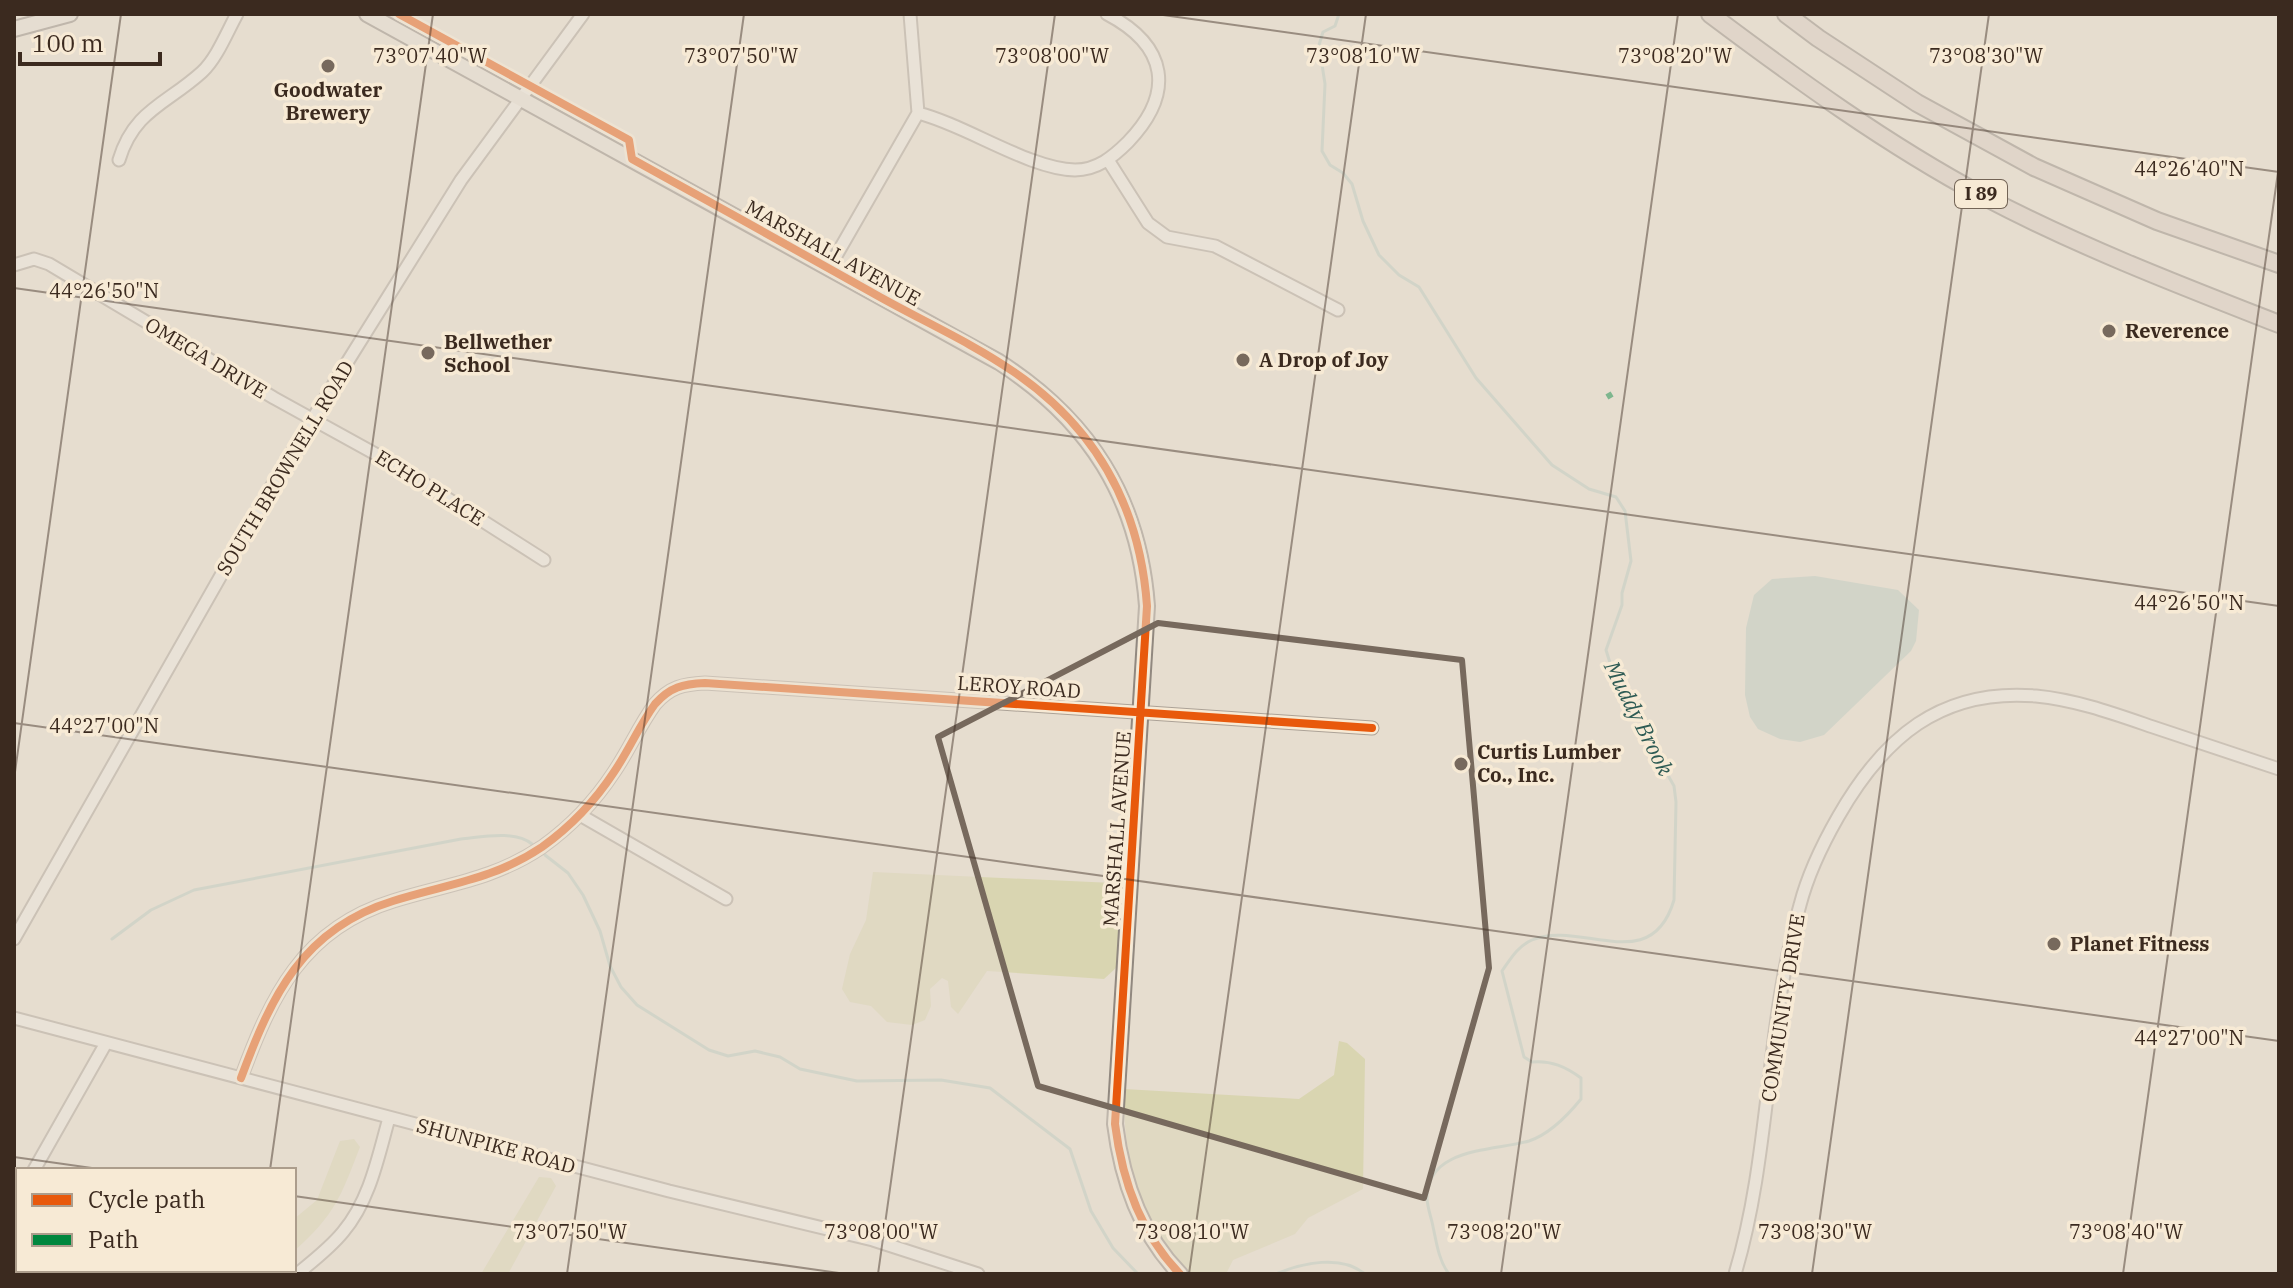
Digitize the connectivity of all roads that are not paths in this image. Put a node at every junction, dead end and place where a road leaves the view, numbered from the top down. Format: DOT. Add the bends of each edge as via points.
graph roads {
  1 [pos="70,14"];
  2 [pos="237,14"];
  3 [pos="367,14"];
  4 [pos="583,14"];
  5 [pos="910,14"];
  6 [pos="1107,14"];
  7 [pos="1710,14"];
  8 [pos="1786,14"];
  9 [pos="14,29"];
  10 [pos="520,98"];
  11 [pos="918,113"];
  12 [pos="119,160"];
  13 [pos="1108,160"];
  14 [pos="2279,264"];
  15 [pos="14,265"];
  16 [pos="829,268"];
  17 [pos="1338,310"];
  18 [pos="2279,324"];
  19 [pos="313,420"];
  20 [pos="544,560"];
  21 [pos="1142,712"];
  22 [pos="1372,728"];
  23 [pos="2279,769"];
  24 [pos="580,815"];
  25 [pos="726,899"];
  26 [pos="14,939"];
  27 [pos="14,1018"];
  28 [pos="106,1043"];
  29 [pos="241,1078"];
  30 [pos="389,1118"];
  31 [pos="35,1168"];
  32 [pos="297,1274"];
  33 [pos="978,1274"];
  34 [pos="1180,1274"];
  35 [pos="1735,1274"];
  1 -- 9 [label="main road"];
  2 -- 12 [label="street" via="204,70 141,117"];
  3 -- 10 [label="main road, MARSHALL AVENUE"];
  4 -- 10 [label="street, SOUTH BROWNELL ROAD"];
  5 -- 11 [label="street"];
  6 -- 13 [label="street" via="1146,43 1160,83 1151,114"];
  7 -- 18 [label="highway, I 89" via="1839,108 1971,189 2097,251"];
  8 -- 14 [label="highway, I 89" via="1881,81 2034,167 2157,221"];
  10 -- 16 [label="main road, MARSHALL AVENUE"];
  10 -- 19 [label="street, SOUTH BROWNELL ROAD" via="432,224"];
  11 -- 13 [label="street" via="1054,167 1086,169"];
  11 -- 16 [label="street"];
  13 -- 17 [label="street" via="1148,223 1167,237 1215,246"];
  15 -- 19 [label="street, OMEGA DRIVE" via="34,259 49,264"];
  16 -- 21 [label="main road, MARSHALL AVENUE" via="1013,371 1086,437 1118,491 1139,545 1147,606"];
  19 -- 20 [label="street, ECHO PLACE"];
  19 -- 26 [label="street, SOUTH BROWNELL ROAD"];
  21 -- 22 [label="street, LEROY ROAD"];
  21 -- 24 [label="street, LEROY ROAD" via="682,684 665,692 647,715 613,774"];
  21 -- 34 [label="main road, MARSHALL AVENUE" via="1115,1124 1140,1217"];
  23 -- 35 [label="street, COMMUNITY DRIVE" via="2093,707 2036,696 1960,705 1894,741 1839,815 1800,905 1779,1013 1754,1200"];
  24 -- 25 [label="street"];
  24 -- 29 [label="street" via="546,844 495,872 392,901 328,935 279,988"];
  27 -- 28 [label="street, SHUNPIKE ROAD"];
  28 -- 29 [label="street, SHUNPIKE ROAD"];
  28 -- 31 [label="street"];
  29 -- 30 [label="street, SHUNPIKE ROAD"];
  30 -- 32 [label="street" via="368,1191 353,1218"];
  30 -- 33 [label="street, SHUNPIKE ROAD" via="873,1240"];
}
